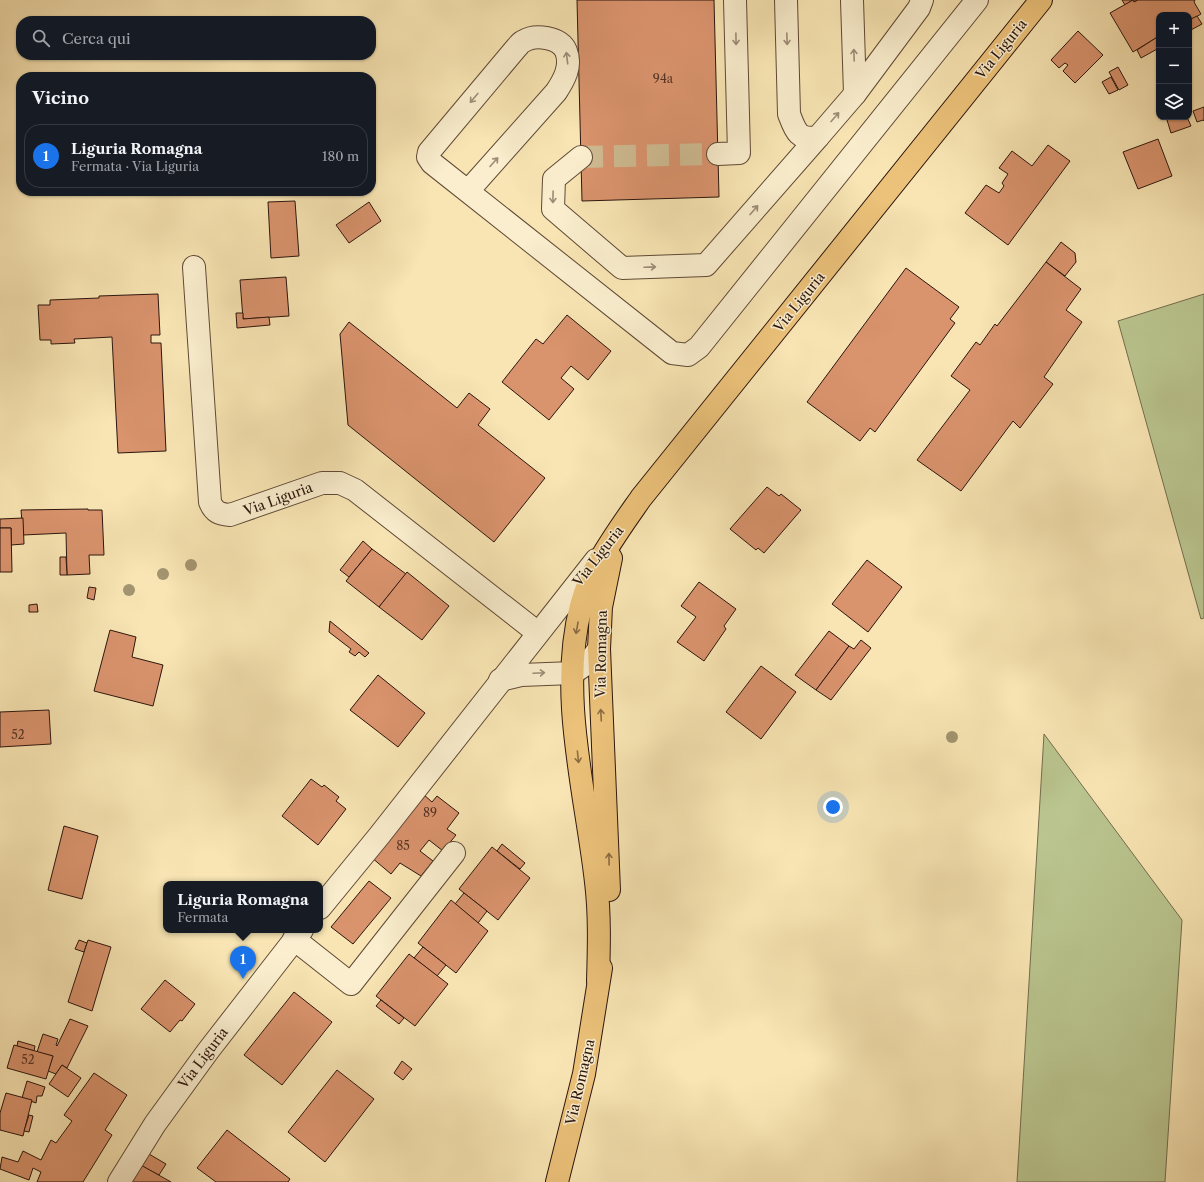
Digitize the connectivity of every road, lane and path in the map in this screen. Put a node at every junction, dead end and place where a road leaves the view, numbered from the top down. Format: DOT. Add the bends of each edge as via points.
graph roads {
  1 [pos="735,0"];
  2 [pos="786,0"];
  3 [pos="852,0"];
  4 [pos="922,0"];
  5 [pos="977,0"];
  6 [pos="1041,0"];
  7 [pos="855,94"];
  8 [pos="818,137"];
  9 [pos="718,154"];
  10 [pos="581,157"];
  11 [pos="468,191"];
  12 [pos="194,267"];
  13 [pos="620,529"];
  14 [pos="559,606"];
  15 [pos="581,606"];
  16 [pos="600,619"];
  17 [pos="538,633"];
  18 [pos="599,649"];
  19 [pos="573,673"];
  20 [pos="500,680"];
  21 [pos="454,853"];
  22 [pos="323,904"];
  23 [pos="298,934"];
  24 [pos="598,981"];
  25 [pos="119,1182"];
  26 [pos="557,1182"];
  1 -- 9 [label="street, one-way" via="738,153"];
  2 -- 8 [label="street, one-way" via="789,114 794,129 800,135 809,139"];
  7 -- 3 [label="street, one-way"];
  4 -- 7 [label="street" via="919,8"];
  5 -- 11 [label="street" via="699,347 688,355 672,353"];
  6 -- 13 [label="main road, Via Liguria" via="651,486"];
  8 -- 7 [label="street, one-way"];
  10 -- 8 [label="street, one-way" via="554,179 553,209 622,268 706,265"];
  11 -- 11 [label="street, one-way" via="564,80 568,66 566,51 559,43 546,38 524,40 429,152 428,157 432,163"];
  12 -- 17 [label="street, Via Liguria" via="210,502 214,510 220,514 238,514 322,483 340,483 355,490"];
  13 -- 14 [label="street, Via Liguria"];
  13 -- 15 [label="main road, Via Romagna" via="594,572"];
  13 -- 16 [label="main road, Via Romagna" via="607,578"];
  14 -- 15 [label="street, Via Liguria"];
  14 -- 17 [label="street, Via Liguria"];
  15 -- 16 [label="street, Via Liguria" via="593,611"];
  15 -- 19 [label="main road, Via Romagna, one-way" via="576,630"];
  16 -- 18 [label="main road, Via Romagna"];
  17 -- 20 [label="street, Via Liguria"];
  18 -- 19 [label="street" via="589,662"];
  24 -- 18 [label="main road, Via Romagna, one-way" via="607,937 610,901"];
  20 -- 19 [label="street, one-way" via="521,674"];
  19 -- 24 [label="main road, Via Romagna, one-way" via="578,754 596,883"];
  20 -- 22 [label="street, Via Liguria"];
  21 -- 23 [label="street, Via Liguria" via="351,984"];
  23 -- 25 [label="street, Via Liguria" via="155,1124"];
  24 -- 26 [label="main road, Via Romagna" via="584,1074"];
}
